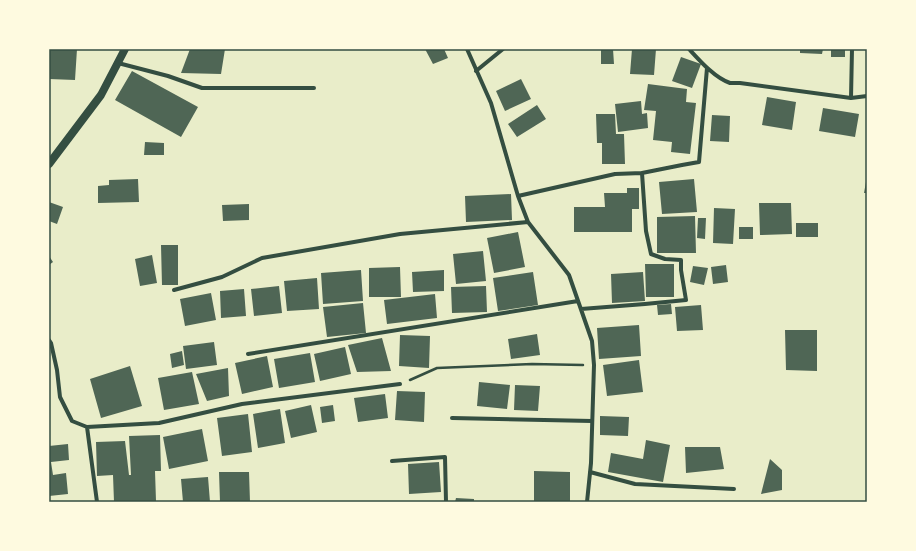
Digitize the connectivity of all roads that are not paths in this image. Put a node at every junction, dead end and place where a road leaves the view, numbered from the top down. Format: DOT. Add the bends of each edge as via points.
graph roads {
  1 [pos="125,49"];
  2 [pos="467,49"];
  3 [pos="503,49"];
  4 [pos="689,49"];
  5 [pos="852,49"];
  6 [pos="118,63"];
  7 [pos="707,68"];
  8 [pos="476,71"];
  9 [pos="314,88"];
  10 [pos="867,96"];
  11 [pos="851,98"];
  12 [pos="49,164"];
  13 [pos="642,173"];
  14 [pos="518,196"];
  15 [pos="528,222"];
  16 [pos="174,290"];
  17 [pos="578,301"];
  18 [pos="581,309"];
  19 [pos="49,340"];
  20 [pos="248,354"];
  21 [pos="400,384"];
  22 [pos="452,418"];
  23 [pos="592,421"];
  24 [pos="87,427"];
  25 [pos="392,461"];
  26 [pos="590,472"];
  27 [pos="734,489"];
  28 [pos="97,502"];
  29 [pos="446,502"];
  30 [pos="587,502"];
  1 -- 6 [label="main road"];
  2 -- 8 [label="street"];
  3 -- 8 [label="street"];
  4 -- 7 [label="street"];
  5 -- 11 [label="street"];
  6 -- 9 [label="street" via="202,88"];
  6 -- 12 [label="main road" via="101,95"];
  7 -- 11 [label="street" via="731,83"];
  7 -- 13 [label="street" via="699,162"];
  8 -- 14 [label="street" via="490,103"];
  10 -- 11 [label="street"];
  13 -- 14 [label="street" via="615,174"];
  13 -- 18 [label="street" via="646,231 651,254 665,260 681,260 686,300"];
  14 -- 15 [label="street"];
  15 -- 16 [label="street" via="400,234 262,258 222,277"];
  15 -- 17 [label="street" via="569,275"];
  17 -- 18 [label="street"];
  17 -- 20 [label="street"];
  18 -- 23 [label="street" via="592,340"];
  19 -- 24 [label="street" via="57,370 60,397 72,421"];
  21 -- 24 [label="street" via="242,404 159,423"];
  22 -- 23 [label="street"];
  23 -- 26 [label="street"];
  24 -- 28 [label="street"];
  25 -- 29 [label="street" via="445,457"];
  26 -- 27 [label="street" via="635,484"];
  26 -- 30 [label="street"];
}
